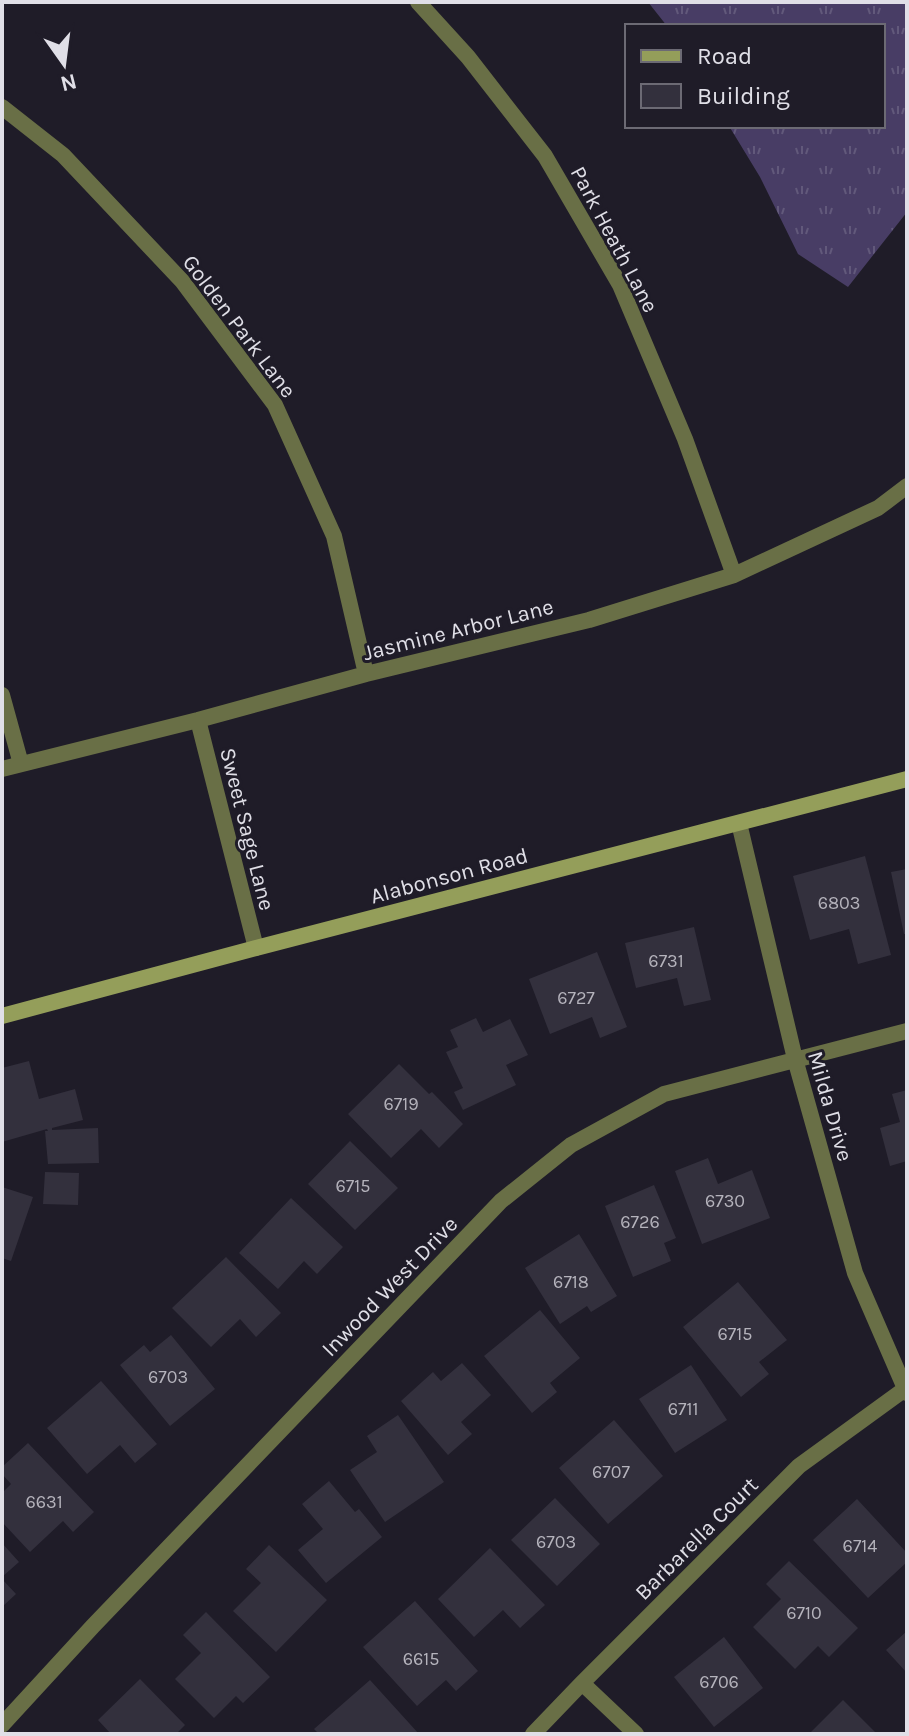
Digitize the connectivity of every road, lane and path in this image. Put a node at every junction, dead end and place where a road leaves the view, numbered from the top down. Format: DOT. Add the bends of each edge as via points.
graph roads {
  1 [pos="418,2"];
  2 [pos="2,107"];
  3 [pos="907,486"];
  4 [pos="734,575"];
  5 [pos="366,674"];
  6 [pos="2,695"];
  7 [pos="198,720"];
  8 [pos="21,764"];
  9 [pos="2,769"];
  10 [pos="907,779"];
  11 [pos="739,823"];
  12 [pos="256,948"];
  13 [pos="2,1016"];
  14 [pos="907,1031"];
  15 [pos="795,1059"];
  16 [pos="906,1391"];
  17 [pos="582,1683"];
  18 [pos="2,1725"];
  19 [pos="533,1734"];
  20 [pos="636,1734"];
  1 -- 4 [label="street, Park Heath Lane" via="545,156 620,285 685,439"];
  2 -- 5 [label="street, Golden Park Lane" via="63,155 182,281 275,405 334,536"];
  3 -- 4 [label="street, Jasmine Arbor Lane" via="878,508"];
  4 -- 5 [label="street, Jasmine Arbor Lane" via="589,620"];
  5 -- 7 [label="street, Jasmine Arbor Lane"];
  6 -- 8 [label="street"];
  7 -- 8 [label="street, Jasmine Arbor Lane"];
  7 -- 12 [label="street, Sweet Sage Lane"];
  8 -- 9 [label="street, Jasmine Arbor Lane"];
  10 -- 11 [label="street, Alabonson Road"];
  11 -- 12 [label="street, Alabonson Road"];
  11 -- 15 [label="street, Milda Drive"];
  12 -- 13 [label="street, Alabonson Road"];
  14 -- 15 [label="street, Inwood West Drive"];
  15 -- 16 [label="street, Milda Drive" via="855,1273"];
  15 -- 18 [label="street, Inwood West Drive" via="664,1094 571,1145 501,1201"];
  16 -- 17 [label="street, Barbarella Court" via="799,1466"];
  17 -- 19 [label="street, Barbarella Court"];
  17 -- 20 [label="street"];
}
